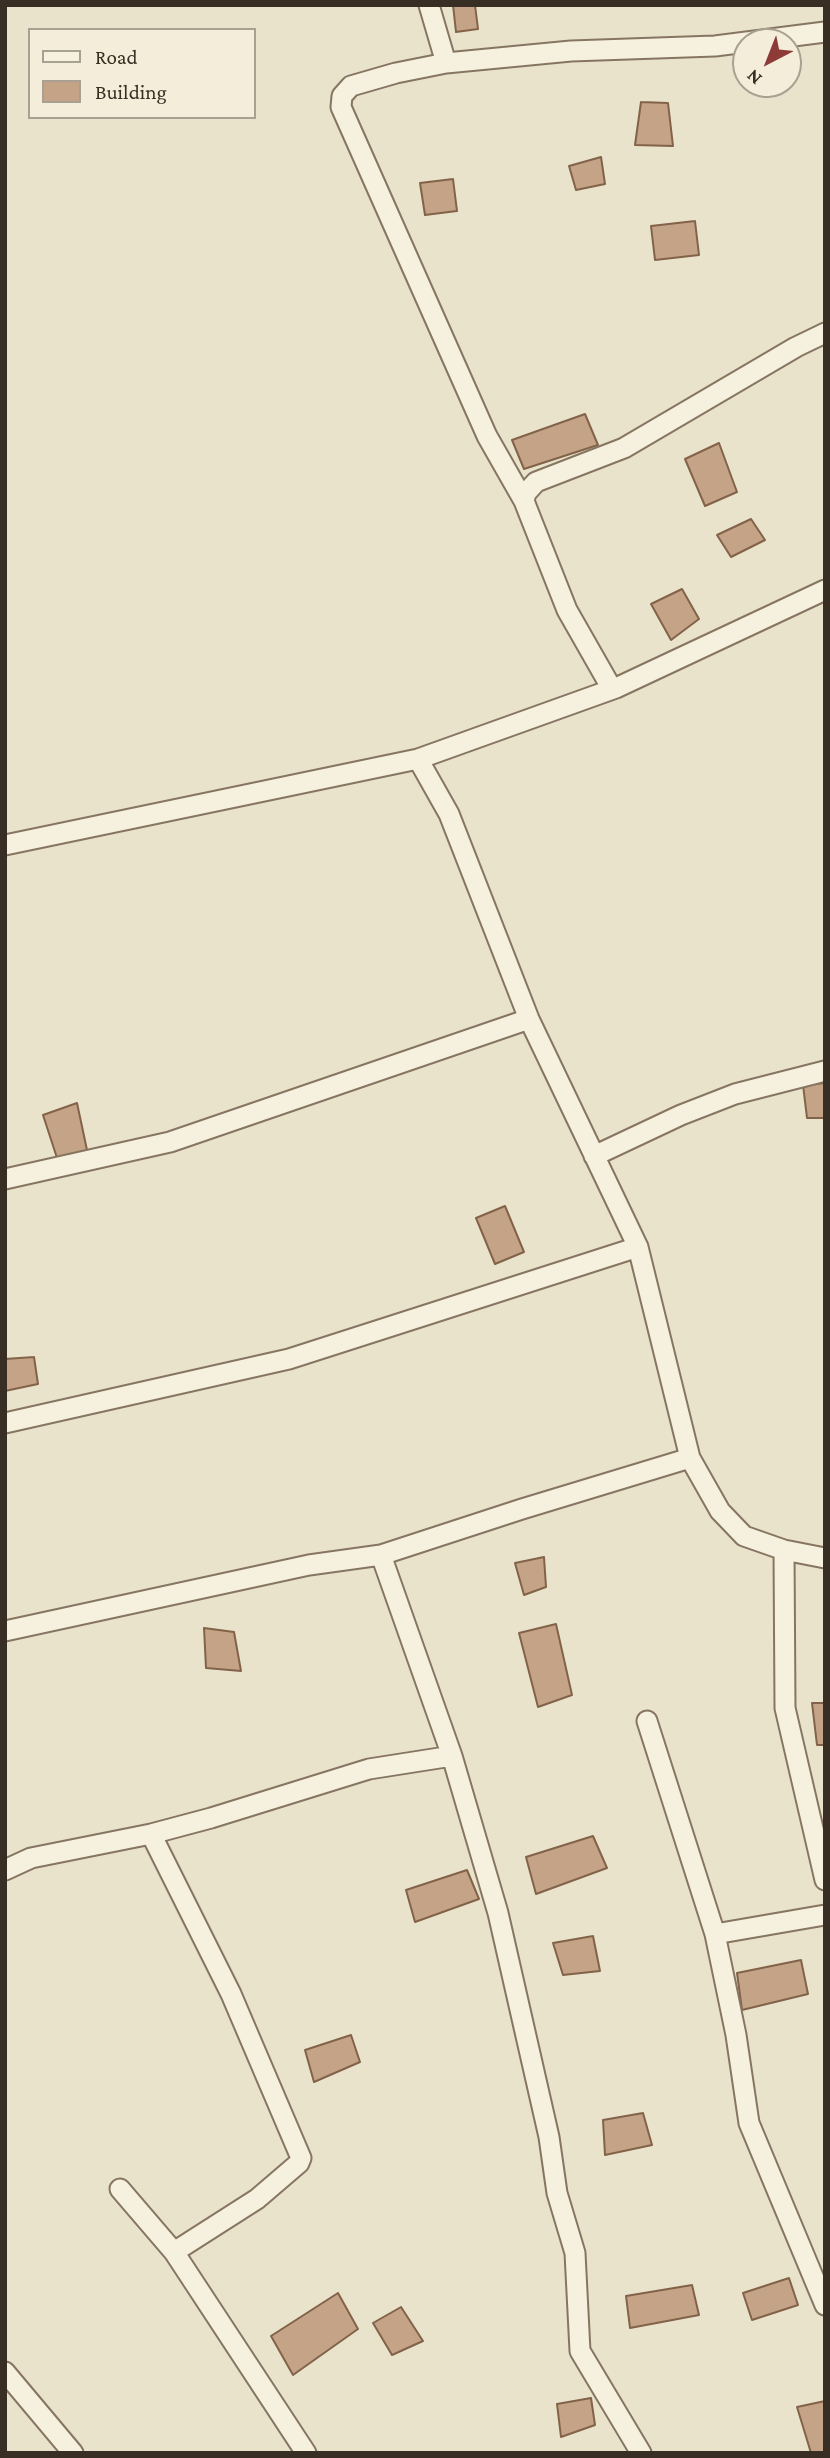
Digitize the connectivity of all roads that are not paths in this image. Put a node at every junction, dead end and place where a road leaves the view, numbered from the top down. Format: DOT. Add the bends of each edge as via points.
graph roads {
  1 [pos="429,5"];
  2 [pos="825,32"];
  3 [pos="446,63"];
  4 [pos="825,333"];
  5 [pos="524,500"];
  6 [pos="825,590"];
  7 [pos="612,689"];
  8 [pos="418,759"];
  9 [pos="5,845"];
  10 [pos="529,1019"];
  11 [pos="825,1071"];
  12 [pos="594,1156"];
  13 [pos="5,1179"];
  14 [pos="638,1247"];
  15 [pos="5,1423"];
  16 [pos="690,1458"];
  17 [pos="784,1550"];
  18 [pos="382,1555"];
  19 [pos="825,1558"];
  20 [pos="5,1631"];
  21 [pos="647,1721"];
  22 [pos="452,1756"];
  23 [pos="151,1834"];
  24 [pos="5,1870"];
  25 [pos="825,1880"];
  26 [pos="825,1915"];
  27 [pos="715,1934"];
  28 [pos="120,2189"];
  29 [pos="174,2252"];
  30 [pos="825,2305"];
  31 [pos="5,2372"];
  32 [pos="73,2453"];
  33 [pos="306,2453"];
  34 [pos="641,2453"];
  1 -- 3 [label="street"];
  2 -- 3 [label="street" via="715,46 572,51"];
  3 -- 5 [label="street" via="351,86 342,96 341,107 486,436"];
  4 -- 5 [label="street" via="624,448 536,482"];
  5 -- 7 [label="street" via="567,610"];
  6 -- 7 [label="street"];
  7 -- 8 [label="street"];
  8 -- 9 [label="street"];
  8 -- 10 [label="street" via="449,814"];
  10 -- 12 [label="street"];
  10 -- 13 [label="street" via="170,1142"];
  11 -- 12 [label="street" via="735,1094"];
  12 -- 14 [label="street"];
  14 -- 15 [label="street" via="289,1359"];
  14 -- 16 [label="street"];
  16 -- 17 [label="street" via="720,1511 744,1536"];
  16 -- 18 [label="street"];
  17 -- 19 [label="street"];
  17 -- 25 [label="street" via="785,1708"];
  18 -- 20 [label="street" via="309,1565"];
  18 -- 22 [label="street"];
  21 -- 27 [label="street"];
  22 -- 23 [label="street" via="369,1769"];
  22 -- 34 [label="street" via="498,1913 549,2137 557,2193 575,2253 580,2351"];
  23 -- 24 [label="street" via="31,1858"];
  23 -- 29 [label="street" via="231,1994 301,2158 257,2199"];
  26 -- 27 [label="street"];
  27 -- 30 [label="street" via="749,2123"];
  28 -- 29 [label="street"];
  29 -- 33 [label="street"];
  31 -- 32 [label="street"];
}
